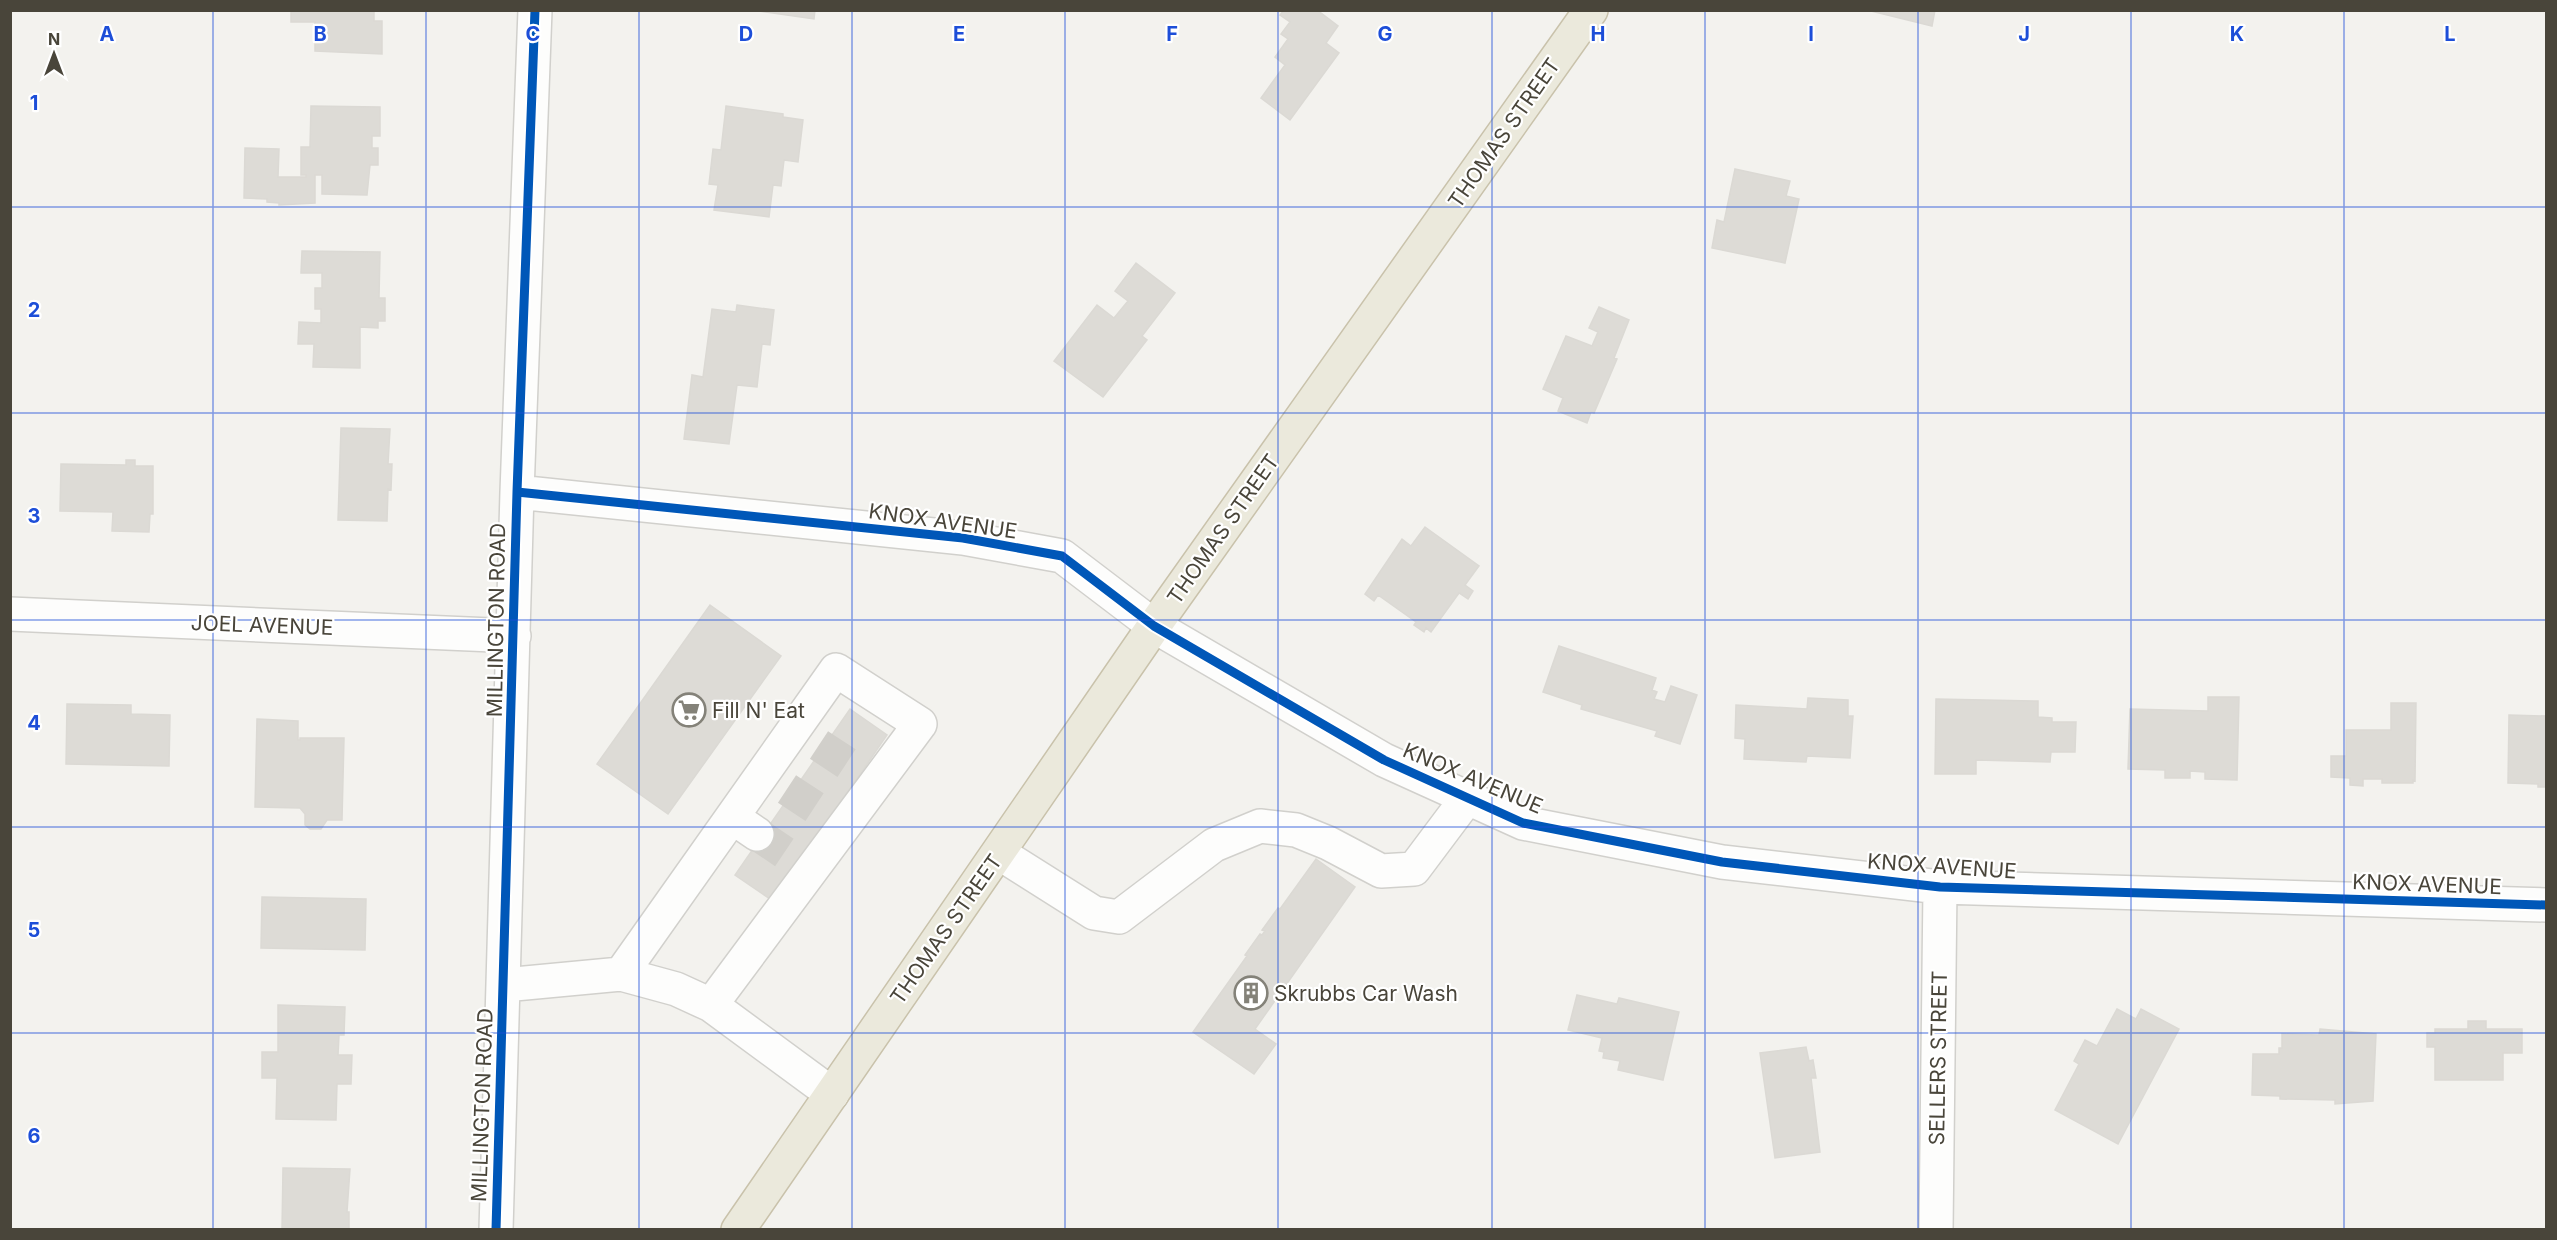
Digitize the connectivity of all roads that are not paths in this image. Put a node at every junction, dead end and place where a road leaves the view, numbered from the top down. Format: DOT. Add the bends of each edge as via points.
graph roads {
  1 [pos="535,10"];
  2 [pos="1590,10"];
  3 [pos="517,492"];
  4 [pos="10,614"];
  5 [pos="1154,626"];
  6 [pos="514,636"];
  7 [pos="1468,797"];
  8 [pos="999,853"];
  9 [pos="1940,887"];
  10 [pos="2547,905"];
  11 [pos="621,974"];
  12 [pos="504,985"];
  13 [pos="711,1005"];
  14 [pos="832,1094"];
  15 [pos="496,1230"];
  16 [pos="738,1230"];
  17 [pos="1936,1230"];
  1 -- 3 [label="street, MILLINGTON ROAD"];
  2 -- 5 [label="highway, THOMAS STREET"];
  3 -- 5 [label="street, KNOX AVENUE" via="963,538 1062,556"];
  3 -- 6 [label="street, MILLINGTON ROAD"];
  4 -- 6 [label="street, JOEL AVENUE"];
  5 -- 7 [label="street, KNOX AVENUE" via="1384,760"];
  5 -- 8 [label="highway, THOMAS STREET"];
  6 -- 12 [label="street, MILLINGTON ROAD"];
  7 -- 8 [label="street" via="1414,869 1381,871 1296,830 1260,826 1214,845 1119,917 1094,913"];
  7 -- 9 [label="street, KNOX AVENUE" via="1523,824 1722,862"];
  8 -- 14 [label="highway, THOMAS STREET"];
  9 -- 10 [label="street, KNOX AVENUE"];
  9 -- 17 [label="street, SELLERS STREET"];
  11 -- 12 [label="street"];
  11 -- 13 [label="street" via="676,989"];
  11 -- 13 [label="street" via="744,826 807,737 836,670 920,724 866,777 802,865"];
  12 -- 15 [label="street, MILLINGTON ROAD"];
  13 -- 14 [label="street"];
  14 -- 16 [label="highway, THOMAS STREET"];
}
